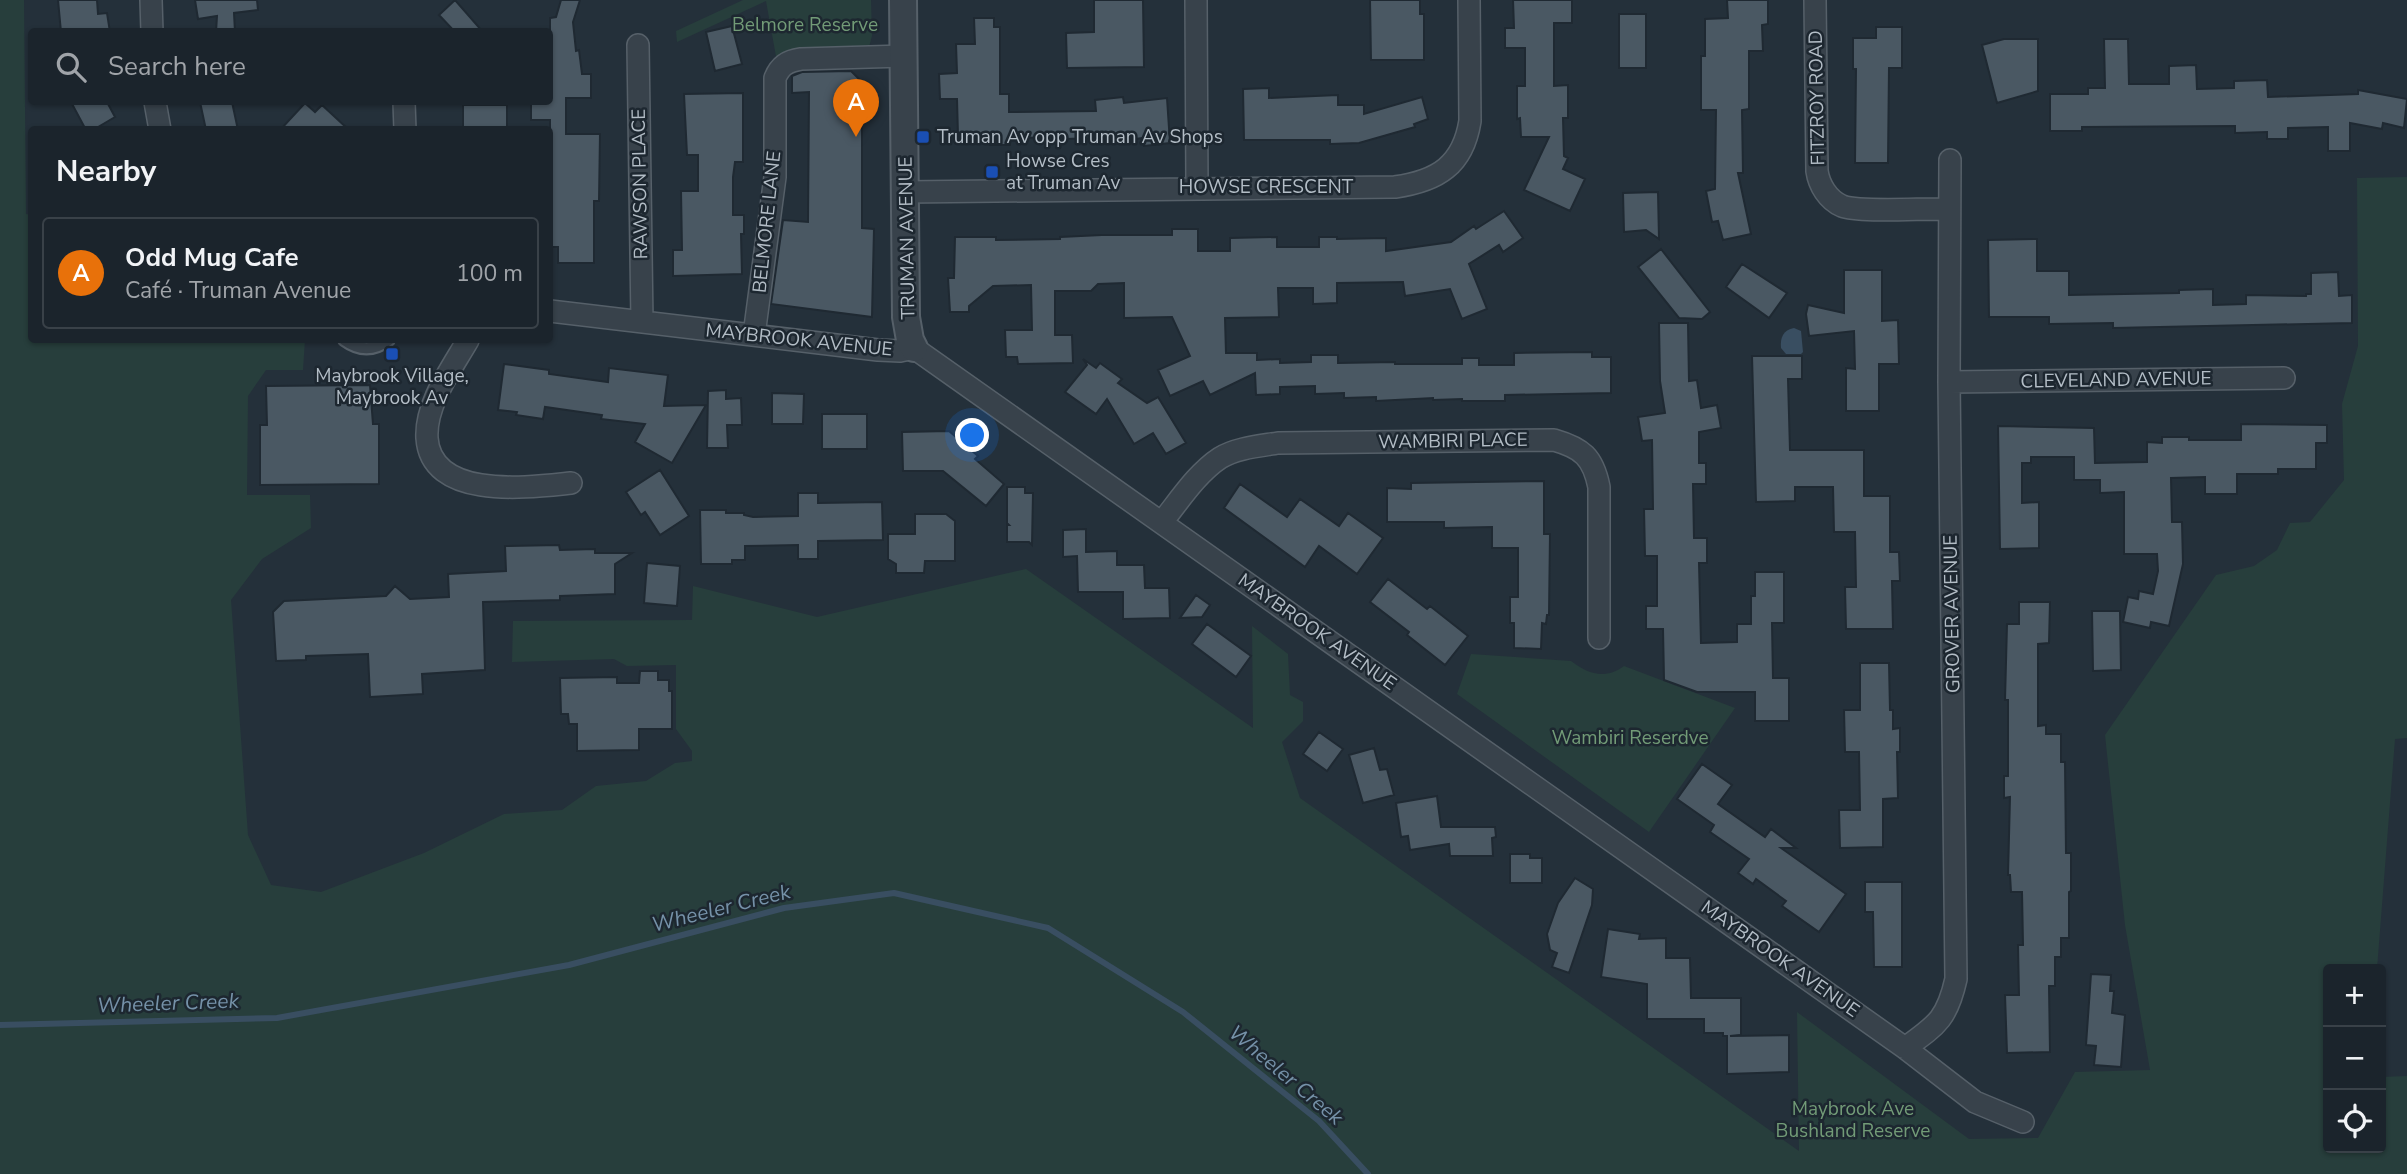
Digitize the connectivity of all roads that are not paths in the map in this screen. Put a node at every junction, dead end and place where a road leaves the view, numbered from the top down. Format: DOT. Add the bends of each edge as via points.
graph roads {
  1 [pos="151,0"];
  2 [pos="903,0"];
  3 [pos="1196,0"];
  4 [pos="1469,0"];
  5 [pos="1815,0"];
  6 [pos="152,28"];
  7 [pos="638,45"];
  8 [pos="904,56"];
  9 [pos="156,105"];
  10 [pos="404,105"];
  11 [pos="159,126"];
  12 [pos="405,126"];
  13 [pos="1950,160"];
  14 [pos="1197,187"];
  15 [pos="906,192"];
  16 [pos="1949,209"];
  17 [pos="553,311"];
  18 [pos="642,322"];
  19 [pos="754,335"];
  20 [pos="349,343"];
  21 [pos="384,343"];
  22 [pos="466,343"];
  23 [pos="914,348"];
  24 [pos="2284,378"];
  25 [pos="1949,382"];
  26 [pos="571,483"];
  27 [pos="1162,522"];
  28 [pos="1599,638"];
  29 [pos="1905,1048"];
  30 [pos="2022,1122"];
  1 -- 6 [label="street"];
  2 -- 8 [label="street, TRUMAN AVENUE"];
  3 -- 14 [label="street"];
  4 -- 14 [label="street, HOWSE CRESCENT" via="1467,137 1455,159 1432,179 1395,187"];
  5 -- 16 [label="street, FITZROY ROAD" via="1817,171 1824,190 1843,206"];
  7 -- 18 [label="street, RAWSON PLACE"];
  8 -- 15 [label="street, TRUMAN AVENUE"];
  8 -- 19 [label="street, BELMORE LANE" via="801,59 785,63 778,71 775,177"];
  9 -- 11 [label="street"];
  10 -- 12 [label="street"];
  13 -- 16 [label="street, GROVER AVENUE"];
  14 -- 15 [label="street, HOWSE CRESCENT"];
  15 -- 23 [label="street, TRUMAN AVENUE" via="906,317"];
  16 -- 25 [label="street, GROVER AVENUE"];
  17 -- 18 [label="street, MAYBROOK AVENUE"];
  18 -- 19 [label="street, MAYBROOK AVENUE"];
  19 -- 23 [label="street, MAYBROOK AVENUE" via="878,351"];
  20 -- 21 [label="lane" via="370,349"];
  22 -- 26 [label="street" via="436,400 429,425 429,448 438,464 476,485 523,488"];
  23 -- 27 [label="street, MAYBROOK AVENUE"];
  24 -- 25 [label="street, CLEVELAND AVENUE"];
  25 -- 29 [label="street, GROVER AVENUE" via="1956,979 1950,1005 1935,1026"];
  27 -- 28 [label="street, WAMBIRI PLACE" via="1221,457 1248,448 1278,443 1554,440 1573,445 1596,471 1599,487"];
  27 -- 29 [label="street, MAYBROOK AVENUE"];
  29 -- 30 [label="street, MAYBROOK AVENUE" via="1975,1102"];
}
